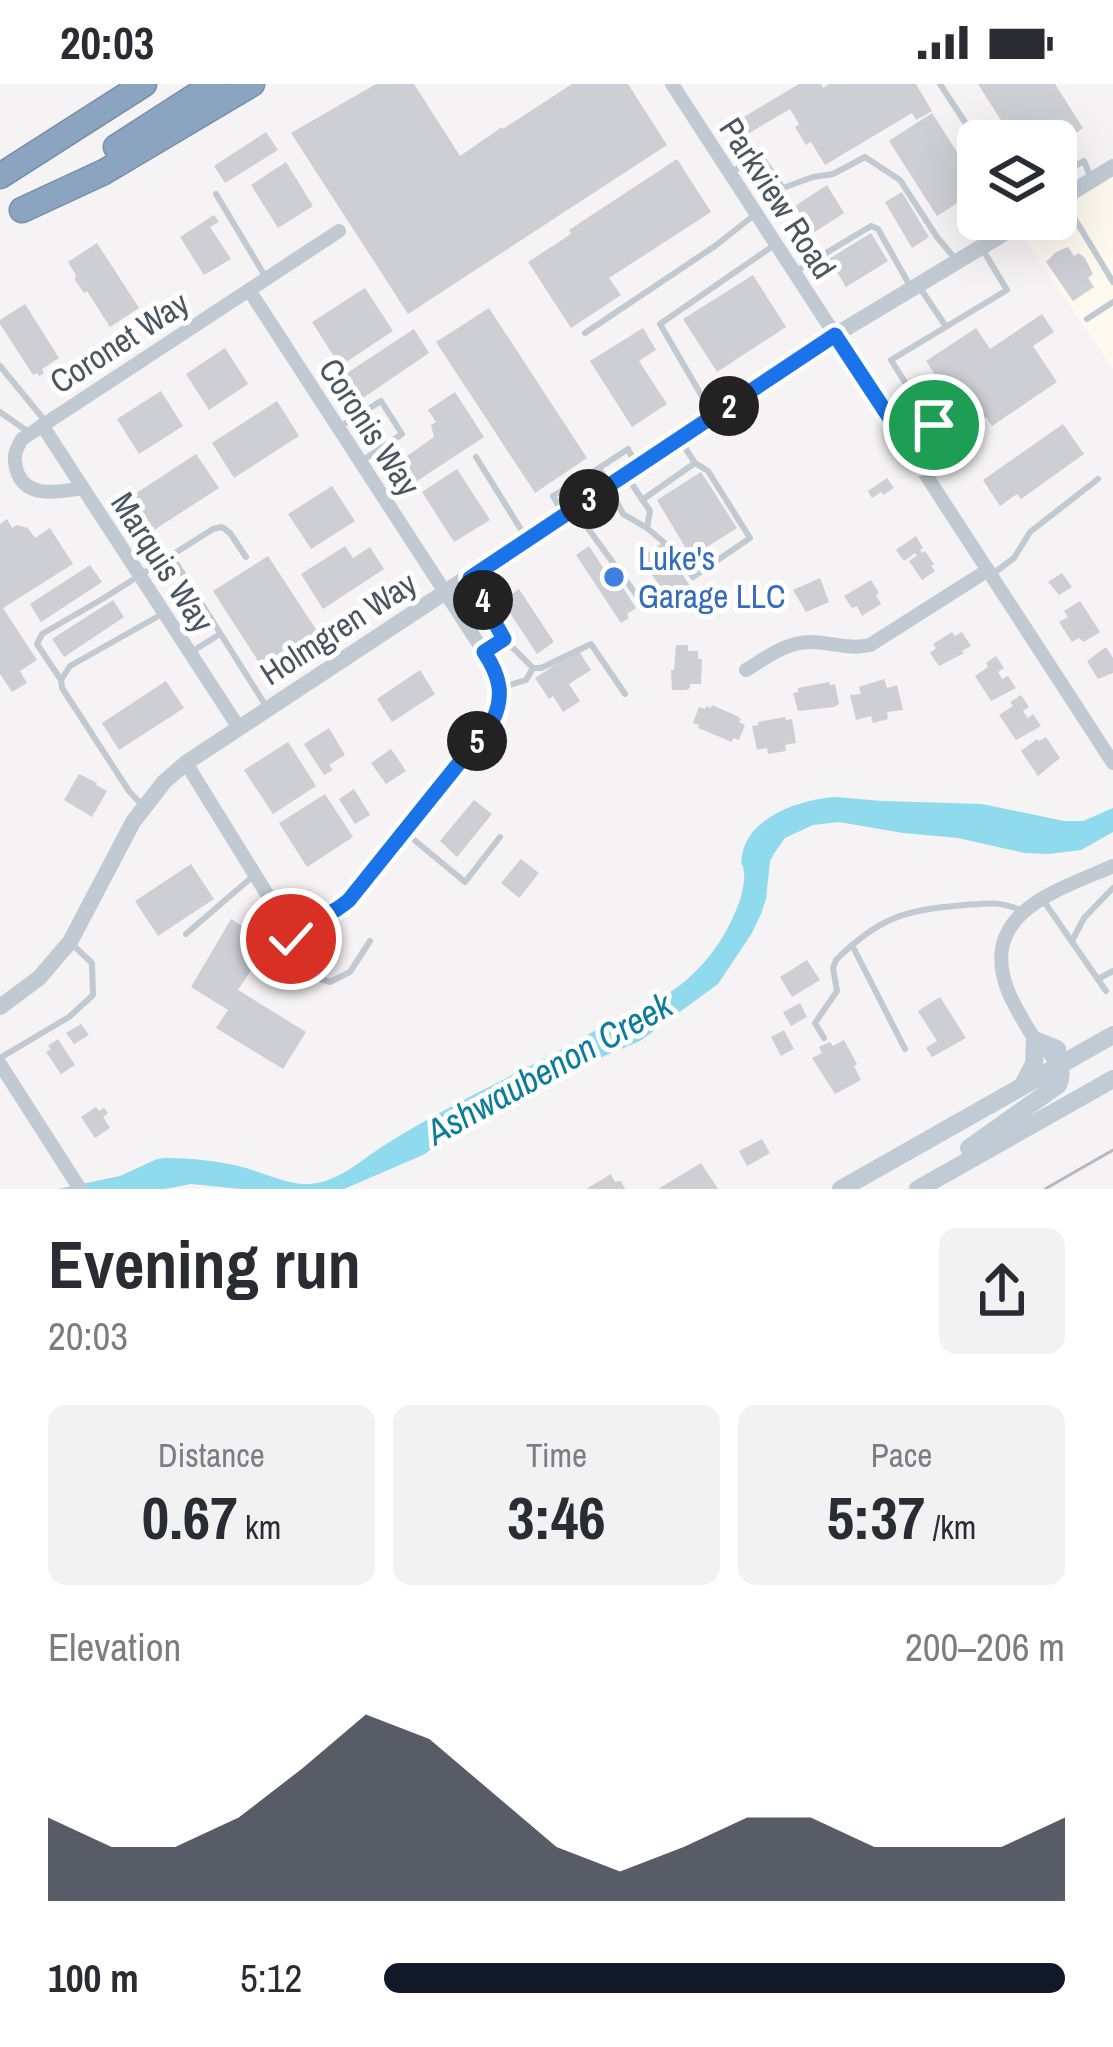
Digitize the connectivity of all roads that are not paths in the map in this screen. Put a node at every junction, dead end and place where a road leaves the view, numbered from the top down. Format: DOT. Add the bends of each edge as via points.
graph roads {
  1 [pos="128,84"];
  2 [pos="144,84"];
  3 [pos="214,84"];
  4 [pos="252,84"];
  5 [pos="672,84"];
  6 [pos="940,84"];
  7 [pos="964,120"];
  8 [pos="70,131"];
  9 [pos="1077,165"];
  10 [pos="1113,167"];
  11 [pos="729,174"];
  12 [pos="0,176"];
  13 [pos="1091,180"];
  14 [pos="1077,189"];
  15 [pos="216,194"];
  16 [pos="22,210"];
  17 [pos="756,213"];
  18 [pos="0,225"];
  19 [pos="1077,227"];
  20 [pos="339,231"];
  21 [pos="985,240"];
  22 [pos="993,240"];
  23 [pos="776,244"];
  24 [pos="986,244"];
  25 [pos="957,261"];
  26 [pos="794,272"];
  27 [pos="266,279"];
  28 [pos="1113,282"];
  29 [pos="915,287"];
  30 [pos="248,290"];
  31 [pos="1113,302"];
  32 [pos="1087,319"];
  33 [pos="945,325"];
  34 [pos="585,333"];
  35 [pos="835,335"];
  36 [pos="0,366"];
  37 [pos="0,412"];
  38 [pos="713,416"];
  39 [pos="39,427"];
  40 [pos="338,428"];
  41 [pos="679,439"];
  42 [pos="476,457"];
  43 [pos="360,462"];
  44 [pos="695,463"];
  45 [pos="920,464"];
  46 [pos="598,468"];
  47 [pos="631,470"];
  48 [pos="1098,479"];
  49 [pos="609,485"];
  50 [pos="83,488"];
  51 [pos="642,500"];
  52 [pos="569,512"];
  53 [pos="647,528"];
  54 [pos="527,540"];
  55 [pos="171,555"];
  56 [pos="246,557"];
  57 [pos="990,573"];
  58 [pos="140,575"];
  59 [pos="470,578"];
  60 [pos="446,594"];
  61 [pos="646,608"];
  62 [pos="164,613"];
  63 [pos="220,634"];
  64 [pos="504,639"];
  65 [pos="484,652"];
  66 [pos="190,653"];
  67 [pos="532,668"];
  68 [pos="746,670"];
  69 [pos="61,680"];
  70 [pos="500,688"];
  71 [pos="626,694"];
  72 [pos="268,710"];
  73 [pos="239,728"];
  74 [pos="186,764"];
  75 [pos="1113,764"];
  76 [pos="144,806"];
  77 [pos="404,832"];
  78 [pos="500,837"];
  79 [pos="1113,866"];
  80 [pos="254,875"];
  81 [pos="1113,888"];
  82 [pos="1041,897"];
  83 [pos="1022,911"];
  84 [pos="297,916"];
  85 [pos="186,934"];
  86 [pos="370,941"];
  87 [pos="1072,941"];
  88 [pos="70,942"];
  89 [pos="852,945"];
  90 [pos="1113,971"];
  91 [pos="1098,979"];
  92 [pos="1106,991"];
  93 [pos="0,1007"];
  94 [pos="1113,1026"];
  95 [pos="1113,1036"];
  96 [pos="824,1038"];
  97 [pos="1041,1043"];
  98 [pos="905,1049"];
  99 [pos="0,1061"];
  100 [pos="1060,1066"];
  101 [pos="1113,1079"];
  102 [pos="1023,1085"];
  103 [pos="1113,1089"];
  104 [pos="1021,1131"];
  105 [pos="77,1185"];
  106 [pos="920,1187"];
  107 [pos="841,1189"];
  1 -- 8 [label="highway"];
  2 -- 8 [label="highway"];
  3 -- 16 [label="highway"];
  4 -- 16 [label="highway" via="104,172"];
  5 -- 11 [label="street, Parkview Road"];
  6 -- 7 [label="lane"];
  8 -- 12 [label="highway"];
  9 -- 13 [label="lane" via="1084,161"];
  10 -- 13 [label="street"];
  11 -- 17 [label="street, Parkview Road"];
  11 -- 25 [label="lane" via="759,154 783,188 866,157 900,180"];
  13 -- 14 [label="street"];
  15 -- 27 [label="lane"];
  16 -- 18 [label="highway"];
  17 -- 23 [label="street, Parkview Road"];
  17 -- 34 [label="lane"];
  19 -- 28 [label="lane"];
  20 -- 27 [label="street, Coronet Way"];
  21 -- 24 [label="lane"];
  22 -- 24 [label="street, Holmgren Way"];
  23 -- 26 [label="street, Parkview Road"];
  23 -- 38 [label="lane" via="660,324"];
  24 -- 25 [label="street, Holmgren Way"];
  24 -- 33 [label="lane" via="1007,290"];
  25 -- 29 [label="street, Holmgren Way"];
  26 -- 29 [label="lane" via="874,226"];
  26 -- 35 [label="street, Parkview Road"];
  27 -- 30 [label="street, Coronet Way"];
  29 -- 33 [label="lane"];
  29 -- 35 [label="street, Holmgren Way"];
  30 -- 39 [label="street, Coronet Way"];
  30 -- 40 [label="street, Coronis Way"];
  31 -- 32 [label="lane"];
  33 -- 45 [label="lane" via="890,360 945,446"];
  35 -- 38 [label="street, Holmgren Way"];
  35 -- 45 [label="street, Parkview Road"];
  36 -- 39 [label="lane"];
  37 -- 39 [label="lane"];
  38 -- 41 [label="street, Holmgren Way"];
  39 -- 50 [label="street, Marquis Way"];
  39 -- 50 [label="street, Coronet Way" via="15,450 17,474 27,487 54,493"];
  40 -- 43 [label="street, Coronis Way"];
  40 -- 43 [label="lane" via="381,401 402,434"];
  41 -- 44 [label="lane"];
  41 -- 47 [label="street, Holmgren Way"];
  42 -- 54 [label="lane"];
  43 -- 60 [label="street, Coronis Way"];
  44 -- 51 [label="lane"];
  44 -- 53 [label="lane" via="750,538 694,577"];
  45 -- 57 [label="street, Parkview Road"];
  46 -- 47 [label="lane" via="628,449"];
  46 -- 49 [label="lane"];
  46 -- 52 [label="lane" via="553,496"];
  47 -- 49 [label="street, Holmgren Way"];
  47 -- 51 [label="lane"];
  48 -- 57 [label="lane"];
  49 -- 52 [label="street, Holmgren Way"];
  49 -- 53 [label="lane" via="623,514"];
  50 -- 58 [label="street, Marquis Way"];
  51 -- 53 [label="lane"];
  52 -- 54 [label="street, Holmgren Way"];
  52 -- 61 [label="lane"];
  54 -- 59 [label="street, Holmgren Way"];
  55 -- 56 [label="lane" via="222,527"];
  55 -- 58 [label="lane"];
  55 -- 63 [label="lane"];
  57 -- 68 [label="street" via="870,645 798,643"];
  57 -- 75 [label="street, Parkview Road"];
  58 -- 62 [label="street, Marquis Way"];
  58 -- 69 [label="lane" via="38,639"];
  59 -- 60 [label="street, Holmgren Way"];
  59 -- 64 [label="lane"];
  60 -- 65 [label="street, Coronis Way"];
  60 -- 72 [label="street, Holmgren Way"];
  62 -- 66 [label="street, Marquis Way"];
  62 -- 69 [label="lane"];
  63 -- 66 [label="lane"];
  63 -- 72 [label="lane"];
  64 -- 65 [label="lane"];
  64 -- 67 [label="lane"];
  65 -- 70 [label="street, Coronis Way"];
  66 -- 73 [label="street, Marquis Way"];
  67 -- 70 [label="lane" via="526,680"];
  67 -- 71 [label="lane" via="591,644"];
  69 -- 76 [label="lane"];
  70 -- 77 [label="street" via="492,722"];
  72 -- 73 [label="street, Holmgren Way"];
  73 -- 74 [label="street, Holmgren Way"];
  74 -- 76 [label="street, Holmgren Way"];
  74 -- 80 [label="street"];
  76 -- 88 [label="street, Holmgren Way"];
  77 -- 78 [label="lane" via="465,882"];
  77 -- 84 [label="street" via="341,907"];
  79 -- 82 [label="street"];
  80 -- 84 [label="street" via="278,907"];
  80 -- 85 [label="lane"];
  81 -- 87 [label="lane"];
  82 -- 83 [label="street"];
  82 -- 87 [label="lane"];
  83 -- 89 [label="lane" via="1005,903 910,911"];
  83 -- 97 [label="street" via="1009,930 1003,975"];
  84 -- 86 [label="lane" via="292,955 303,974 330,982 350,972"];
  87 -- 91 [label="lane"];
  88 -- 93 [label="street, Holmgren Way"];
  88 -- 99 [label="lane" via="92,963 93,995"];
  89 -- 96 [label="lane" via="836,960 837,991 815,1023"];
  89 -- 98 [label="lane"];
  90 -- 91 [label="lane"];
  91 -- 92 [label="lane"];
  94 -- 97 [label="main road" via="1070,1050"];
  95 -- 100 [label="main road"];
  97 -- 100 [label="main road"];
  97 -- 102 [label="main road"];
  99 -- 105 [label="street"];
  100 -- 102 [label="main road"];
  100 -- 106 [label="main road" via="1048,1094"];
  101 -- 104 [label="main road"];
  102 -- 107 [label="main road"];
  103 -- 104 [label="main road" via="1030,1136"];
  104 -- 106 [label="main road"];
}
